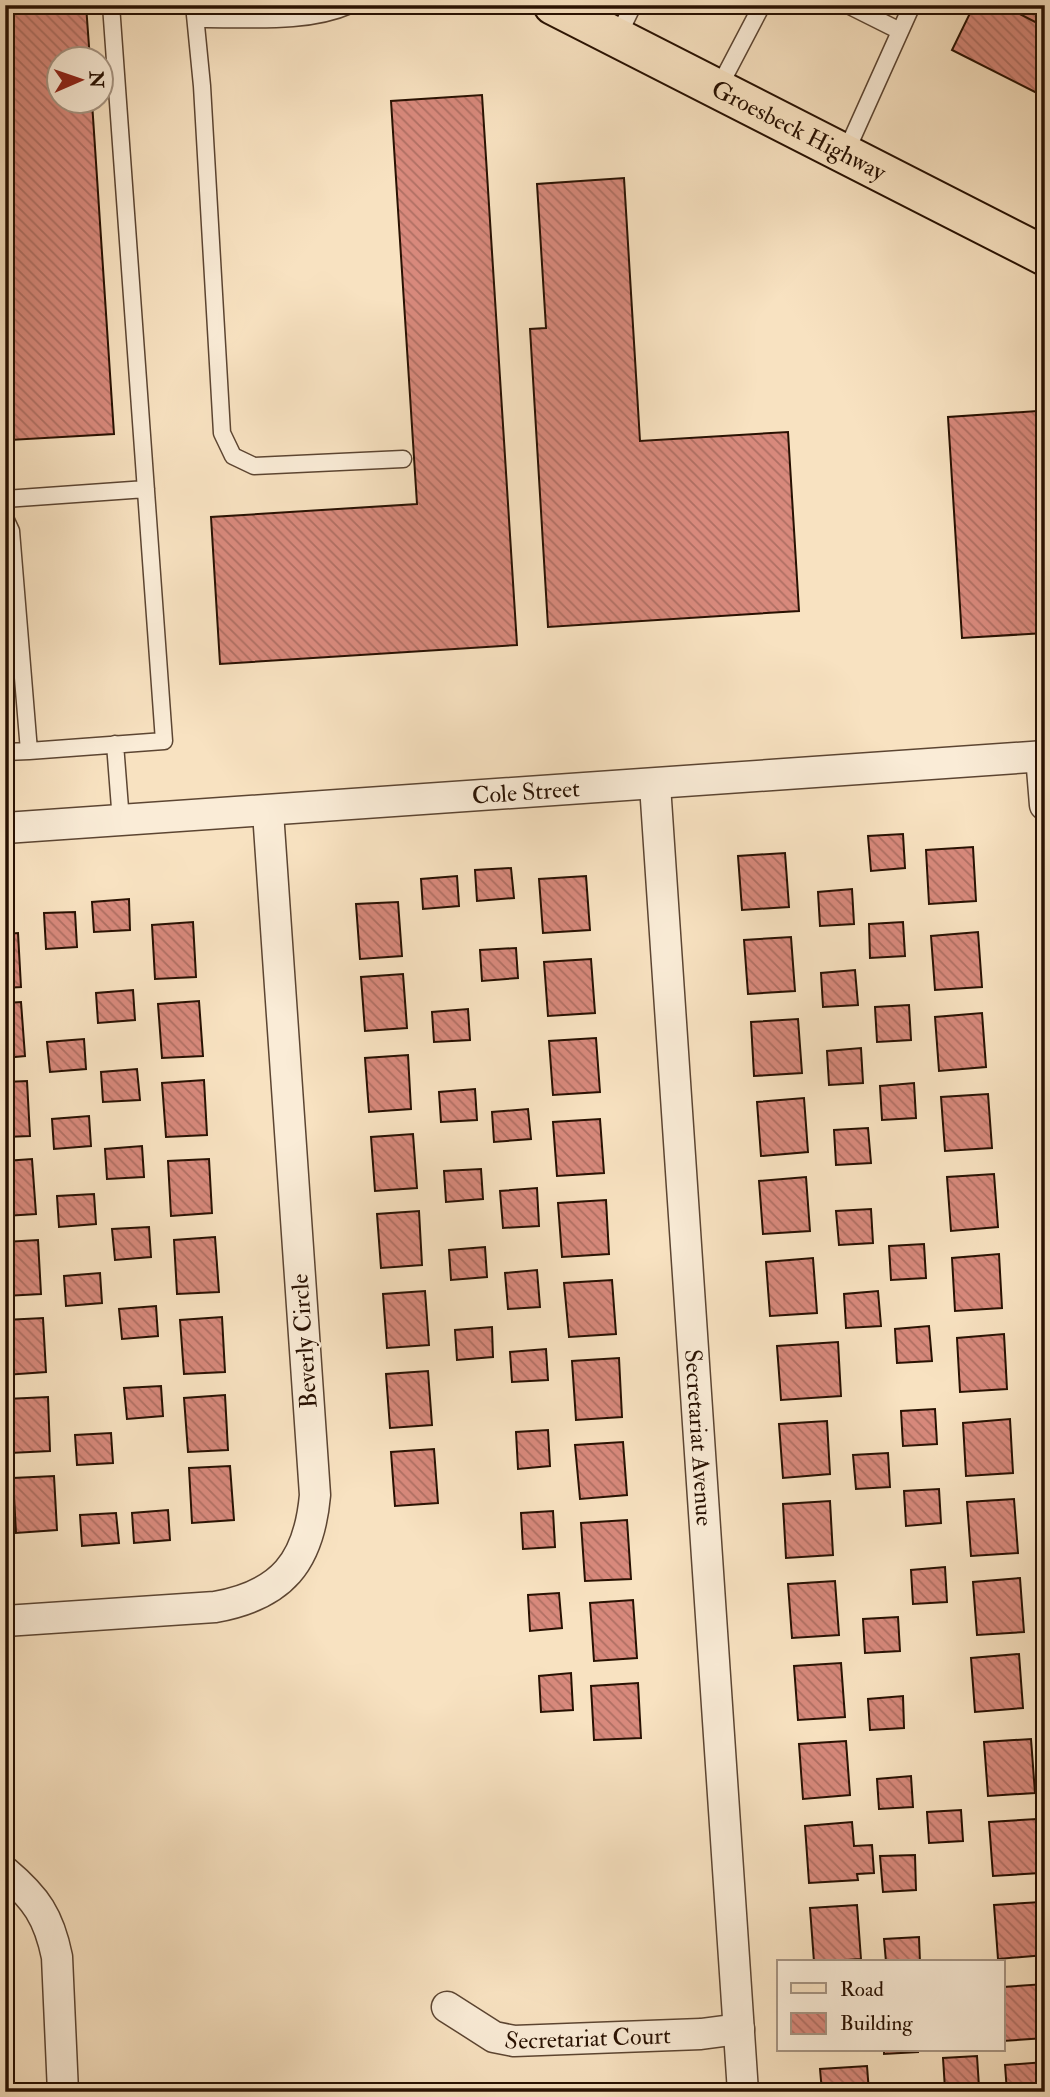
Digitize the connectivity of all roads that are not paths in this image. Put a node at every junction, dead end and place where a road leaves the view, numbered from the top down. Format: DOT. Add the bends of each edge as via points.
graph roads {
  1 [pos="111,5"];
  2 [pos="349,5"];
  3 [pos="553,5"];
  4 [pos="762,5"];
  5 [pos="848,5"];
  6 [pos="912,5"];
  7 [pos="195,12"];
  8 [pos="625,22"];
  9 [pos="900,31"];
  10 [pos="718,89"];
  11 [pos="845,154"];
  12 [pos="1044,254"];
  13 [pos="403,459"];
  14 [pos="146,489"];
  15 [pos="5,499"];
  16 [pos="5,518"];
  17 [pos="115,744"];
  18 [pos="29,751"];
  19 [pos="5,752"];
  20 [pos="1043,756"];
  21 [pos="655,785"];
  22 [pos="1045,805"];
  23 [pos="268,812"];
  24 [pos="121,821"];
  25 [pos="5,828"];
  26 [pos="5,1620"];
  27 [pos="5,1872"];
  28 [pos="447,2007"];
  29 [pos="739,2029"];
  30 [pos="63,2092"];
  31 [pos="743,2092"];
  1 -- 14 [label="lane"];
  2 -- 7 [label="lane" via="307,17"];
  3 -- 8 [label="main road, Groesbeck Highway"];
  4 -- 10 [label="lane"];
  5 -- 9 [label="lane"];
  6 -- 9 [label="lane"];
  7 -- 13 [label="lane" via="222,433 233,456 254,466"];
  8 -- 10 [label="main road, Groesbeck Highway"];
  9 -- 11 [label="lane"];
  10 -- 11 [label="main road, Groesbeck Highway"];
  11 -- 12 [label="main road, Groesbeck Highway"];
  14 -- 15 [label="lane"];
  14 -- 17 [label="lane" via="164,741"];
  16 -- 18 [label="lane" via="11,531"];
  17 -- 18 [label="lane"];
  17 -- 24 [label="lane"];
  18 -- 19 [label="lane"];
  20 -- 21 [label="street, Cole Street"];
  20 -- 22 [label="street"];
  21 -- 23 [label="street, Cole Street"];
  21 -- 29 [label="street, Secretariat Avenue"];
  23 -- 24 [label="street, Cole Street"];
  23 -- 26 [label="street, Beverly Circle" via="315,1495 306,1545 290,1570 265,1590 239,1602"];
  24 -- 25 [label="street, Cole Street"];
  27 -- 30 [label="street" via="36,1902 53,1938"];
  28 -- 29 [label="street, Secretariat Court" via="494,2036 514,2041"];
  29 -- 31 [label="street, Secretariat Avenue"];
}
